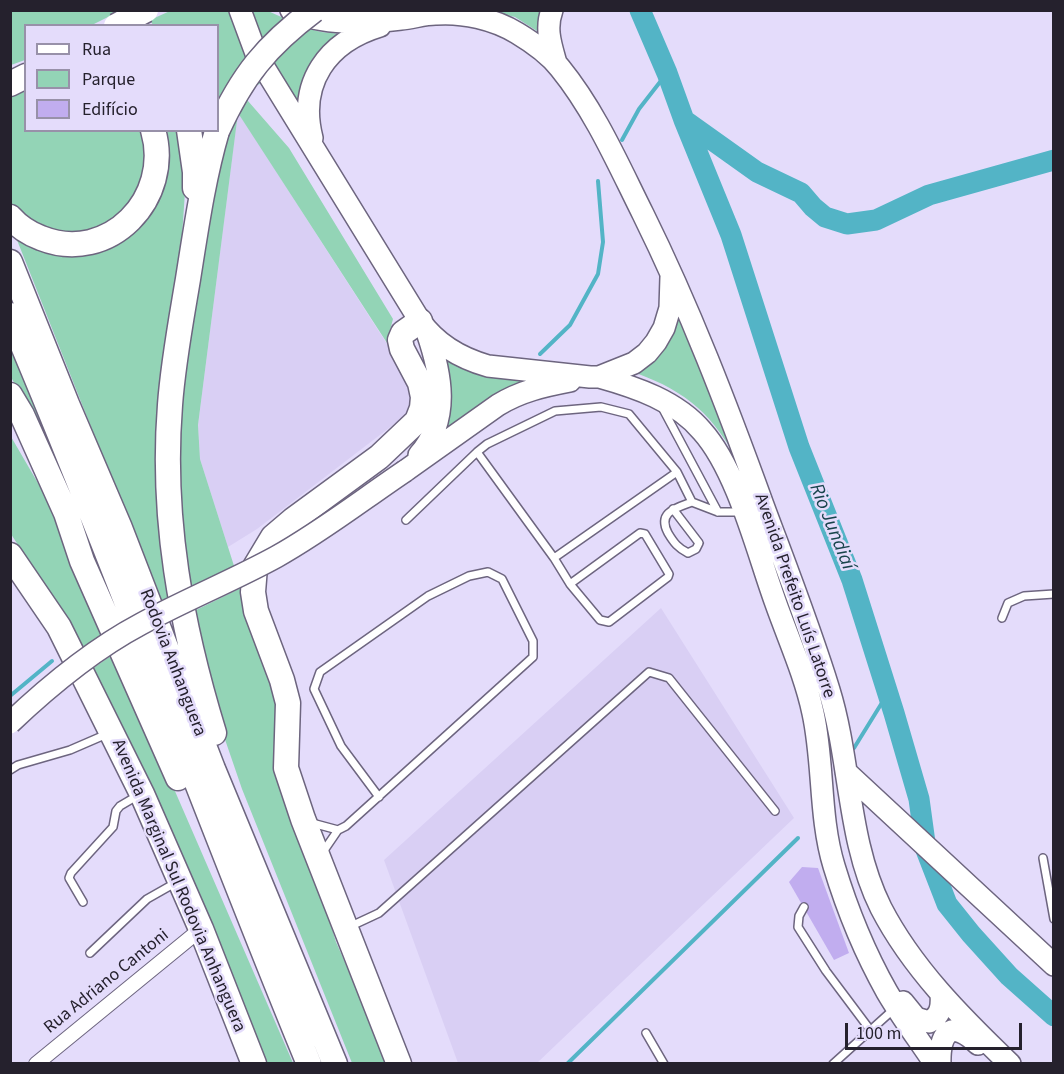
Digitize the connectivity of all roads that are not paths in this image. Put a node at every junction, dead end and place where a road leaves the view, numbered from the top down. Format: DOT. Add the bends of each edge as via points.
graph roads {
  1 [pos="132,10"];
  2 [pos="146,10"];
  3 [pos="240,10"];
  4 [pos="291,10"];
  5 [pos="314,10"];
  6 [pos="552,10"];
  7 [pos="401,19"];
  8 [pos="120,24"];
  9 [pos="142,24"];
  10 [pos="556,63"];
  11 [pos="24,66"];
  12 [pos="10,72"];
  13 [pos="24,77"];
  14 [pos="10,85"];
  15 [pos="219,127"];
  16 [pos="153,132"];
  17 [pos="189,132"];
  18 [pos="217,132"];
  19 [pos="315,150"];
  20 [pos="10,217"];
  21 [pos="194,241"];
  22 [pos="10,262"];
  23 [pos="671,271"];
  24 [pos="10,315"];
  25 [pos="423,326"];
  26 [pos="594,377"];
  27 [pos="10,395"];
  28 [pos="658,398"];
  29 [pos="477,452"];
  30 [pos="405,471"];
  31 [pos="677,472"];
  32 [pos="692,502"];
  33 [pos="673,509"];
  34 [pos="744,512"];
  35 [pos="718,513"];
  36 [pos="406,520"];
  37 [pos="10,555"];
  38 [pos="554,558"];
  39 [pos="570,584"];
  40 [pos="1053,594"];
  41 [pos="1002,618"];
  42 [pos="10,723"];
  43 [pos="112,732"];
  44 [pos="10,770"];
  45 [pos="846,772"];
  46 [pos="142,794"];
  47 [pos="379,797"];
  48 [pos="775,811"];
  49 [pos="303,819"];
  50 [pos="338,830"];
  51 [pos="1043,858"];
  52 [pos="323,870"];
  53 [pos="179,880"];
  54 [pos="262,887"];
  55 [pos="241,900"];
  56 [pos="84,902"];
  57 [pos="804,907"];
  58 [pos="853,916"];
  59 [pos="1053,919"];
  60 [pos="347,928"];
  61 [pos="201,929"];
  62 [pos="90,953"];
  63 [pos="1053,965"];
  64 [pos="940,994"];
  65 [pos="897,1007"];
  66 [pos="871,1031"];
  67 [pos="646,1033"];
  68 [pos="36,1064"];
  69 [pos="254,1064"];
  70 [pos="309,1064"];
  71 [pos="335,1064"];
  72 [pos="399,1064"];
  73 [pos="664,1064"];
  74 [pos="833,1064"];
  75 [pos="935,1064"];
  76 [pos="940,1064"];
  77 [pos="998,1064"];
  78 [pos="1010,1064"];
  1 -- 9 [label="highway"];
  2 -- 8 [label="highway, bridge"];
  3 -- 19 [label="main road" via="256,56"];
  4 -- 7 [label="main road" via="320,20"];
  5 -- 15 [label="highway, bridge" via="252,67"];
  6 -- 10 [label="main road" via="548,35"];
  7 -- 10 [label="main road" via="451,14 493,22 514,31"];
  7 -- 19 [label="main road" via="341,44 318,70 312,85 308,123"];
  10 -- 23 [label="main road, Avenida Prefeito Luís Latorre" via="590,112"];
  11 -- 12 [label="highway"];
  13 -- 14 [label="highway"];
  16 -- 20 [label="highway" via="157,151 151,188 130,220 110,235 71,246 53,243 33,235"];
  17 -- 21 [label="highway" via="195,172"];
  18 -- 21 [label="highway"];
  19 -- 25 [label="main road"];
  21 -- 54 [label="highway" via="170,404 170,514 179,596 195,671"];
  22 -- 54 [label="highway, Rodovia Anhanguera"];
  23 -- 26 [label="main road" via="670,308 656,342 634,363"];
  23 -- 45 [label="main road, Avenida Prefeito Luís Latorre" via="702,343 831,694"];
  24 -- 55 [label="highway, Rodovia Anhanguera"];
  25 -- 26 [label="main road, Avenida Prefeito Luís Latorre" via="450,350 488,366"];
  25 -- 30 [label="main road" via="439,372 439,411 430,440"];
  25 -- 49 [label="highway" via="403,333 400,340 423,397 417,421 379,457 273,537 255,567 256,611 288,703 284,758"];
  26 -- 28 [label="main road, Avenida Prefeito Luís Latorre" via="632,386"];
  26 -- 30 [label="main road" via="535,388 511,397"];
  27 -- 55 [label="highway" via="66,513 82,561 207,843"];
  28 -- 34 [label="main road, Avenida Prefeito Luís Latorre" via="702,430 720,455"];
  28 -- 35 [label="lane"];
  29 -- 31 [label="lane" via="555,411 601,407 629,414"];
  29 -- 36 [label="lane"];
  29 -- 38 [label="lane"];
  30 -- 42 [label="main road, bridge" via="277,556 105,645 49,687"];
  31 -- 32 [label="lane"];
  31 -- 38 [label="lane"];
  32 -- 33 [label="lane"];
  32 -- 35 [label="lane"];
  33 -- 33 [label="lane" via="664,525 676,547 688,553 699,543"];
  34 -- 35 [label="lane"];
  34 -- 58 [label="main road, Avenida Prefeito Luís Latorre" via="813,713 838,887"];
  37 -- 43 [label="highway, Avenida Marginal Sul Rodovia Anhanguera" via="59,627"];
  38 -- 39 [label="lane"];
  39 -- 39 [label="lane" via="640,533 645,534 669,574 609,622 600,620"];
  40 -- 41 [label="lane" via="1024,596 1008,603"];
  43 -- 44 [label="lane"];
  43 -- 46 [label="highway, Avenida Marginal Sul Rodovia Anhanguera"];
  45 -- 63 [label="main road"];
  45 -- 64 [label="main road, Avenida Prefeito Luís Latorre" via="853,816 881,908"];
  46 -- 53 [label="highway, Avenida Marginal Sul Rodovia Anhanguera"];
  46 -- 56 [label="lane" via="120,806 113,827 71,873 69,878"];
  47 -- 47 [label="lane" via="533,657 533,640 502,579 488,572 469,576 428,596 320,672 314,689 341,746"];
  47 -- 50 [label="lane"];
  48 -- 60 [label="lane" via="669,678 649,672 379,913"];
  49 -- 50 [label="lane"];
  49 -- 52 [label="highway"];
  50 -- 52 [label="lane" via="325,849"];
  51 -- 59 [label="lane"];
  52 -- 60 [label="highway"];
  53 -- 61 [label="highway, Avenida Marginal Sul Rodovia Anhanguera"];
  53 -- 62 [label="lane" via="147,899"];
  54 -- 71 [label="highway, Rodovia Anhanguera"];
  55 -- 70 [label="highway, Rodovia Anhanguera"];
  57 -- 66 [label="lane" via="798,927"];
  58 -- 64 [label="main road" via="916,1018 929,1022 934,1019 941,1008"];
  58 -- 65 [label="main road, Avenida Prefeito Luís Latorre" via="863,946"];
  60 -- 72 [label="highway"];
  61 -- 68 [label="street, Rua Adriano Cantoni"];
  61 -- 69 [label="highway, Avenida Marginal Sul Rodovia Anhanguera"];
  64 -- 78 [label="main road, Avenida Prefeito Luís Latorre"];
  65 -- 66 [label="lane"];
  65 -- 75 [label="main road, Avenida Prefeito Luís Latorre"];
  66 -- 74 [label="lane"];
  67 -- 73 [label="lane"];
  76 -- 77 [label="main road" via="942,1040 957,1030 965,1032"];
}
